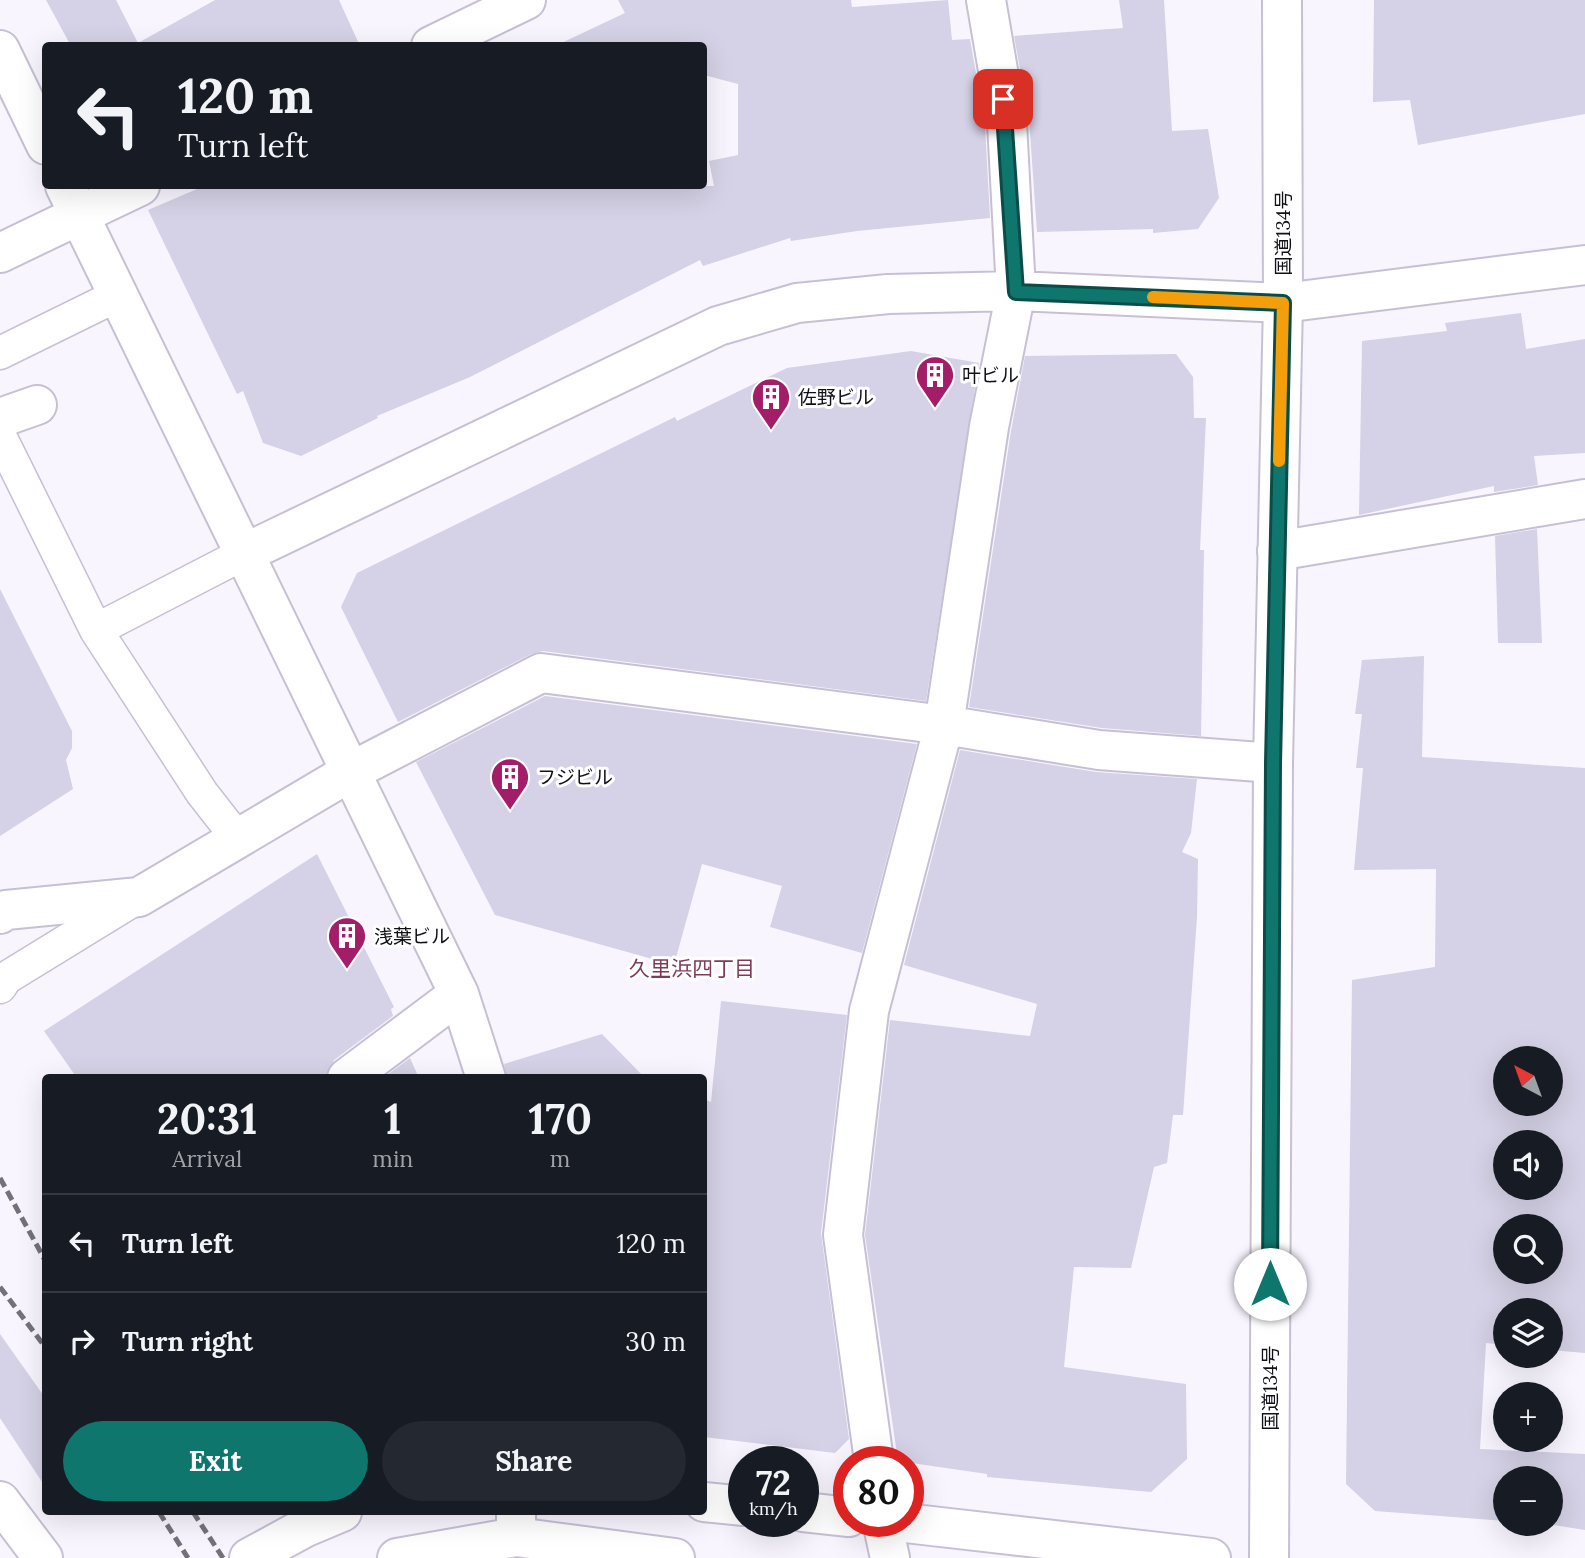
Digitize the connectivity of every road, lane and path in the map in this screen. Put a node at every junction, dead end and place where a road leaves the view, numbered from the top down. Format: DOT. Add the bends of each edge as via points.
graph roads {
  1 [pos="526,0"];
  2 [pos="986,0"];
  3 [pos="1282,0"];
  4 [pos="439,42"];
  5 [pos="0,50"];
  6 [pos="42,137"];
  7 [pos="126,189"];
  8 [pos="72,200"];
  9 [pos="0,253"];
  10 [pos="1585,265"];
  11 [pos="1016,292"];
  12 [pos="118,295"];
  13 [pos="1283,303"];
  14 [pos="0,353"];
  15 [pos="37,405"];
  16 [pos="0,418"];
  17 [pos="0,436"];
  18 [pos="1585,499"];
  19 [pos="1277,551"];
  20 [pos="245,553"];
  21 [pos="96,631"];
  22 [pos="944,725"];
  23 [pos="1273,763"];
  24 [pos="352,771"];
  25 [pos="238,839"];
  26 [pos="139,897"];
  27 [pos="0,914"];
  28 [pos="0,987"];
  29 [pos="459,994"];
  30 [pos="352,1074"];
  31 [pos="485,1074"];
  32 [pos="872,1446"];
  33 [pos="0,1502"];
  34 [pos="707,1502"];
  35 [pos="728,1504"];
  36 [pos="336,1515"];
  37 [pos="516,1525"];
  38 [pos="924,1525"];
  39 [pos="885,1537"];
  40 [pos="43,1558"];
  41 [pos="249,1558"];
  42 [pos="397,1558"];
  43 [pos="675,1558"];
  44 [pos="890,1558"];
  45 [pos="1211,1558"];
  46 [pos="1269,1558"];
  1 -- 4 [label="main road"];
  2 -- 11 [label="main road" via="1007,123"];
  3 -- 13 [label="main road, 国道134号"];
  5 -- 6 [label="main road"];
  7 -- 8 [label="main road"];
  8 -- 9 [label="main road"];
  8 -- 12 [label="main road"];
  10 -- 13 [label="main road"];
  11 -- 13 [label="main road"];
  11 -- 20 [label="main road" via="888,294 797,303 718,326"];
  11 -- 22 [label="main road" via="989,427"];
  12 -- 14 [label="lane"];
  12 -- 20 [label="main road"];
  13 -- 19 [label="main road, 国道134号"];
  15 -- 16 [label="main road"];
  17 -- 21 [label="lane"];
  18 -- 19 [label="main road"];
  19 -- 23 [label="main road, 国道134号"];
  20 -- 21 [label="lane"];
  20 -- 24 [label="main road"];
  21 -- 25 [label="lane" via="202,793"];
  22 -- 23 [label="main road" via="1099,750"];
  22 -- 24 [label="main road" via="541,673"];
  22 -- 32 [label="main road" via="869,1011 842,1235"];
  23 -- 46 [label="main road, 国道134号"];
  24 -- 25 [label="main road"];
  24 -- 29 [label="main road"];
  25 -- 26 [label="main road"];
  26 -- 27 [label="main road"];
  26 -- 28 [label="lane" via="6,978"];
  29 -- 30 [label="main road"];
  29 -- 31 [label="main road"];
  33 -- 40 [label="main road"];
  34 -- 35 [label="main road"];
  36 -- 41 [label="main road"];
  37 -- 42 [label="main road"];
  37 -- 43 [label="main road"];
  38 -- 45 [label="main road"];
  39 -- 44 [label="main road"];
}
